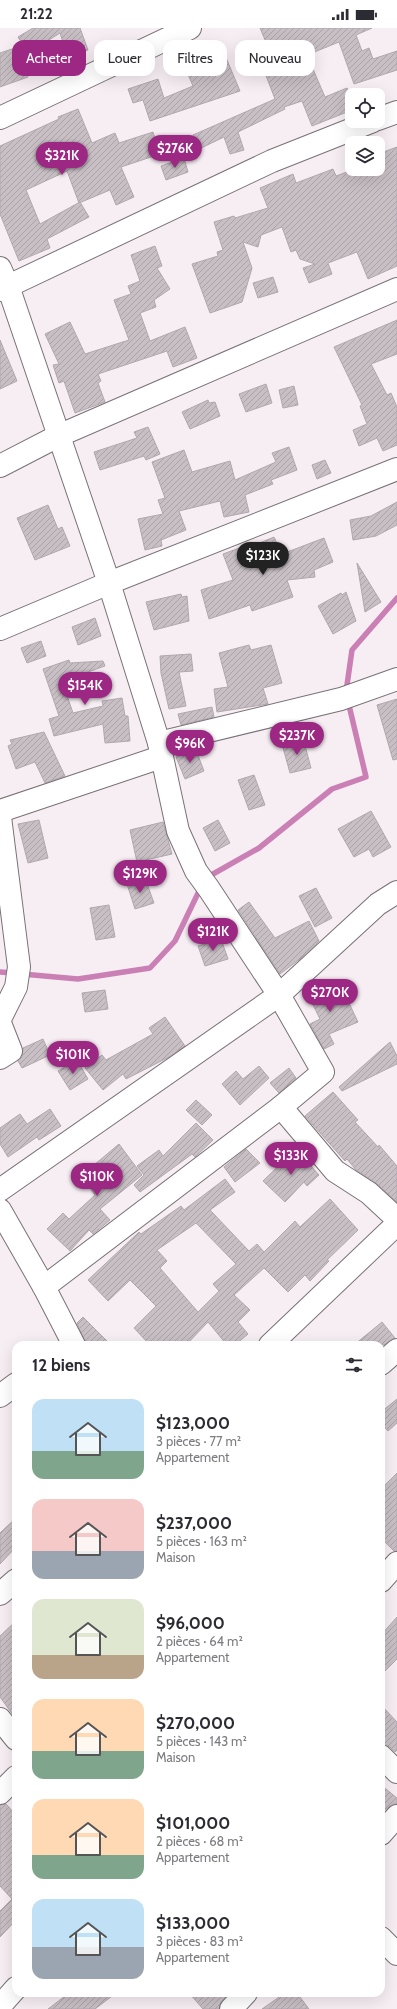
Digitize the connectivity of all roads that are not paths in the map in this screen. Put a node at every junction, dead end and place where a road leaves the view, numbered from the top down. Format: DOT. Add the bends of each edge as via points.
graph roads {
  1 [pos="190,28"];
  2 [pos="397,112"];
  3 [pos="385,116"];
  4 [pos="0,118"];
  5 [pos="355,128"];
  6 [pos="3,281"];
  7 [pos="397,289"];
  8 [pos="58,436"];
  9 [pos="0,466"];
  10 [pos="397,469"];
  11 [pos="109,583"];
  12 [pos="0,629"];
  13 [pos="397,679"];
  14 [pos="160,750"];
  15 [pos="0,811"];
  16 [pos="0,817"];
  17 [pos="397,892"];
  18 [pos="279,995"];
  19 [pos="0,1019"];
  20 [pos="0,1023"];
  21 [pos="0,1058"];
  22 [pos="281,1107"];
  23 [pos="0,1190"];
  24 [pos="0,1210"];
  25 [pos="397,1218"];
  26 [pos="397,1224"];
  27 [pos="44,1287"];
  28 [pos="69,1341"];
  29 [pos="274,1341"];
  30 [pos="397,1350"];
  31 [pos="385,1360"];
  32 [pos="12,1387"];
  33 [pos="0,1396"];
  34 [pos="397,1563"];
  35 [pos="385,1576"];
  36 [pos="12,1584"];
  37 [pos="0,1594"];
  38 [pos="0,1719"];
  39 [pos="12,1734"];
  40 [pos="385,1760"];
  41 [pos="397,1772"];
  42 [pos="12,1781"];
  43 [pos="0,1793"];
  44 [pos="397,1816"];
  45 [pos="385,1830"];
  46 [pos="385,1942"];
  47 [pos="397,1954"];
  48 [pos="12,1992"];
  49 [pos="0,2006"];
  1 -- 4 [label="street"];
  2 -- 3 [label="street"];
  5 -- 6 [label="street" via="272,161"];
  6 -- 8 [label="street"];
  7 -- 8 [label="street"];
  8 -- 9 [label="street"];
  8 -- 11 [label="street"];
  10 -- 11 [label="street"];
  11 -- 12 [label="street"];
  11 -- 14 [label="street"];
  13 -- 14 [label="street" via="349,697"];
  14 -- 15 [label="street"];
  14 -- 18 [label="street" via="178,830 196,871"];
  16 -- 19 [label="street" via="17,977"];
  17 -- 18 [label="street" via="378,904"];
  18 -- 22 [label="street" via="323,1072"];
  18 -- 23 [label="street"];
  20 -- 21 [label="street" via="11,1051"];
  22 -- 25 [label="street" via="335,1171 369,1193"];
  22 -- 27 [label="street"];
  24 -- 27 [label="street"];
  26 -- 29 [label="street"];
  27 -- 28 [label="street"];
  30 -- 31 [label="street"];
  32 -- 33 [label="street"];
  34 -- 35 [label="street"];
  36 -- 37 [label="street"];
  38 -- 39 [label="street"];
  40 -- 41 [label="street"];
  42 -- 43 [label="street"];
  44 -- 45 [label="street"];
  46 -- 47 [label="street"];
  48 -- 49 [label="street"];
}
